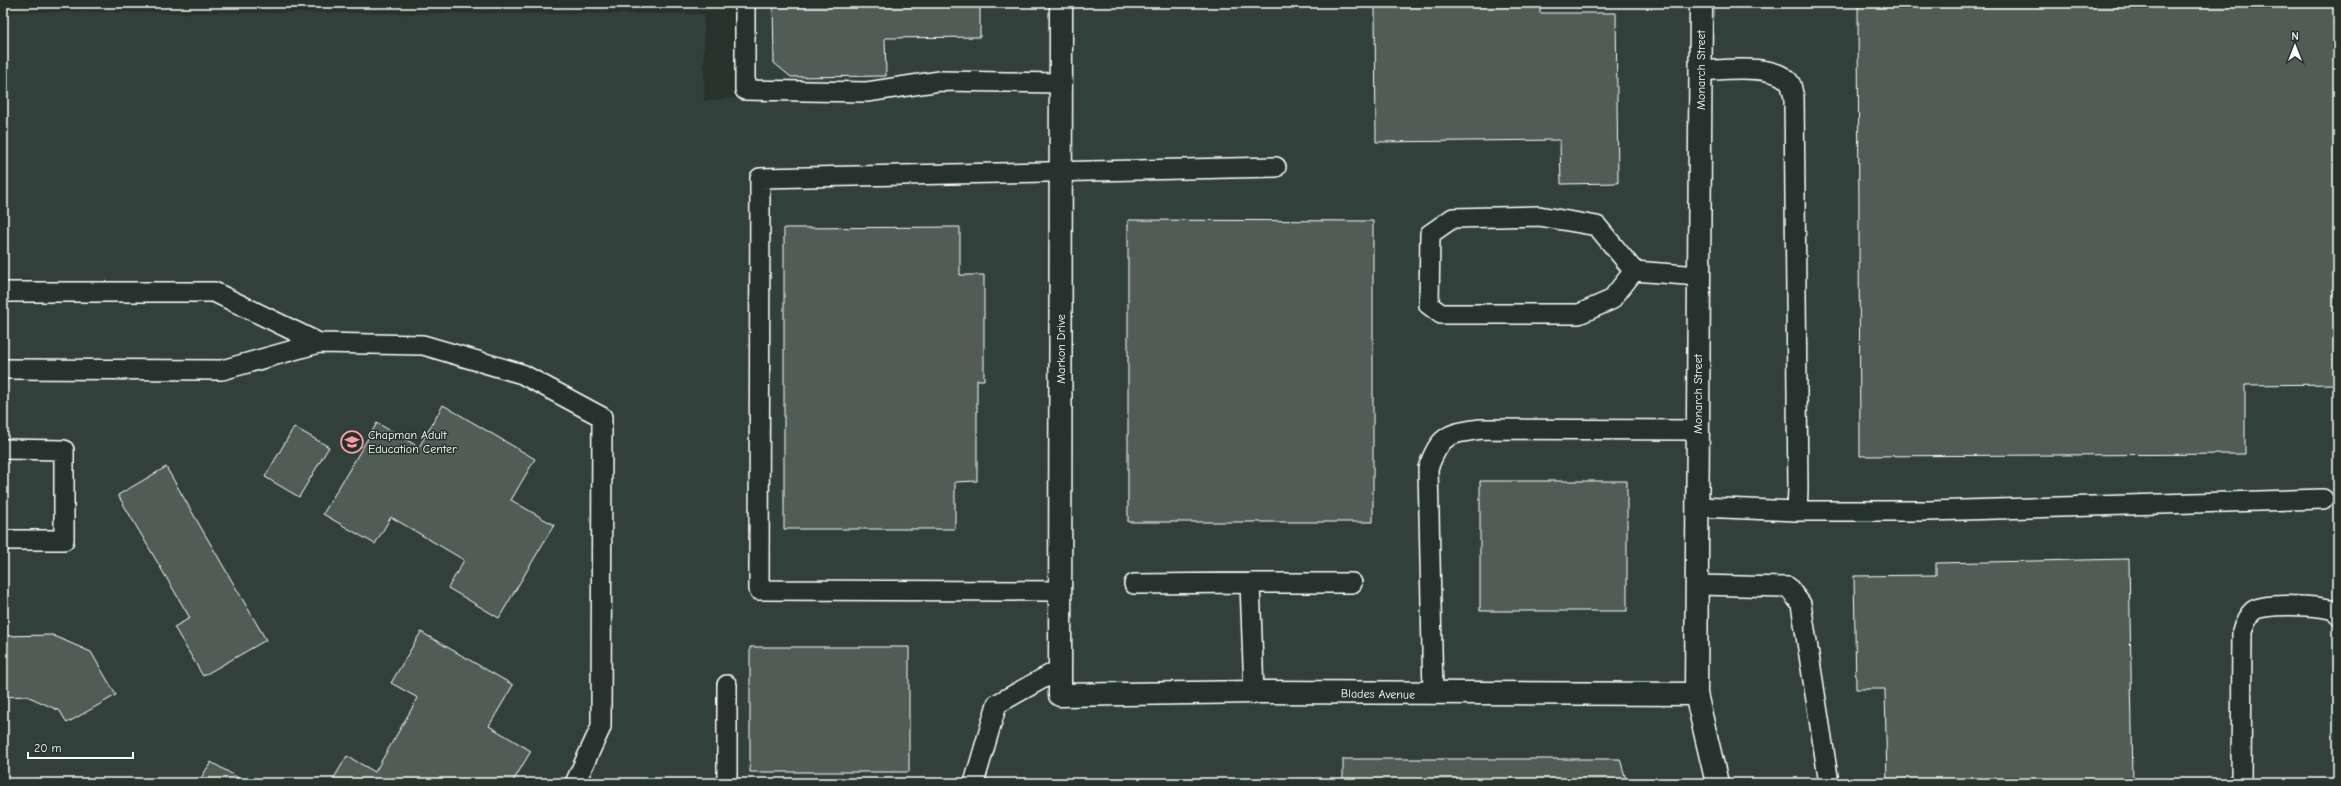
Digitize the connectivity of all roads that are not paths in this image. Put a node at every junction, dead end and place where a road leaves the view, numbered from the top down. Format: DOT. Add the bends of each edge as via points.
graph roads {
  1 [pos="745,3"];
  2 [pos="1061,3"];
  3 [pos="1701,3"];
  4 [pos="1701,71"];
  5 [pos="1061,84"];
  6 [pos="1276,167"];
  7 [pos="1061,171"];
  8 [pos="1634,271"];
  9 [pos="1699,276"];
  10 [pos="3,292"];
  11 [pos="319,343"];
  12 [pos="3,369"];
  13 [pos="1698,430"];
  14 [pos="3,449"];
  15 [pos="2323,499"];
  16 [pos="1698,507"];
  17 [pos="1797,511"];
  18 [pos="3,540"];
  19 [pos="1250,583"];
  20 [pos="1352,583"];
  21 [pos="1134,584"];
  22 [pos="1697,585"];
  23 [pos="1060,591"];
  24 [pos="2338,615"];
  25 [pos="1060,669"];
  26 [pos="727,685"];
  27 [pos="1254,692"];
  28 [pos="1433,694"];
  29 [pos="1696,694"];
  30 [pos="1060,695"];
  31 [pos="575,783"];
  32 [pos="727,783"];
  33 [pos="974,783"];
  34 [pos="1718,783"];
  35 [pos="1829,783"];
  36 [pos="2241,783"];
  1 -- 5 [label="lane" via="745,90 867,92 940,81"];
  2 -- 5 [label="street, Markon Drive"];
  3 -- 4 [label="street, Monarch Street"];
  4 -- 9 [label="street, Monarch Street"];
  4 -- 17 [label="lane" via="1752,69 1777,73 1790,84 1794,97"];
  5 -- 7 [label="street, Markon Drive"];
  6 -- 7 [label="lane"];
  7 -- 23 [label="street, Markon Drive"];
  7 -- 23 [label="lane" via="760,178 759,558 759,590"];
  8 -- 8 [label="lane" via="1597,226 1539,216 1453,218 1430,234 1429,305 1441,314 1580,314 1611,300"];
  8 -- 9 [label="lane"];
  9 -- 13 [label="street, Monarch Street"];
  10 -- 11 [label="lane" via="214,292"];
  11 -- 12 [label="lane" via="222,370"];
  11 -- 31 [label="lane" via="423,345 522,374 602,417 601,727"];
  13 -- 16 [label="street, Monarch Street"];
  13 -- 28 [label="lane" via="1481,429 1454,432 1437,445 1428,468"];
  14 -- 18 [label="lane" via="64,450 64,540"];
  15 -- 17 [label="lane" via="1930,511"];
  16 -- 17 [label="lane"];
  16 -- 22 [label="street, Monarch Street"];
  19 -- 20 [label="lane"];
  19 -- 21 [label="lane"];
  19 -- 27 [label="lane"];
  22 -- 29 [label="street, Monarch Street"];
  22 -- 35 [label="lane" via="1788,587 1800,604"];
  23 -- 25 [label="street, Markon Drive"];
  24 -- 36 [label="lane" via="2334,610 2322,607 2268,607 2254,610 2246,619 2242,632"];
  25 -- 30 [label="street, Markon Drive"];
  25 -- 33 [label="lane" via="997,704"];
  26 -- 32 [label="lane"];
  27 -- 28 [label="street, Blades Avenue"];
  27 -- 30 [label="street, Blades Avenue"];
  28 -- 29 [label="street, Blades Avenue"];
  29 -- 34 [label="street, Monarch Street"];
}
